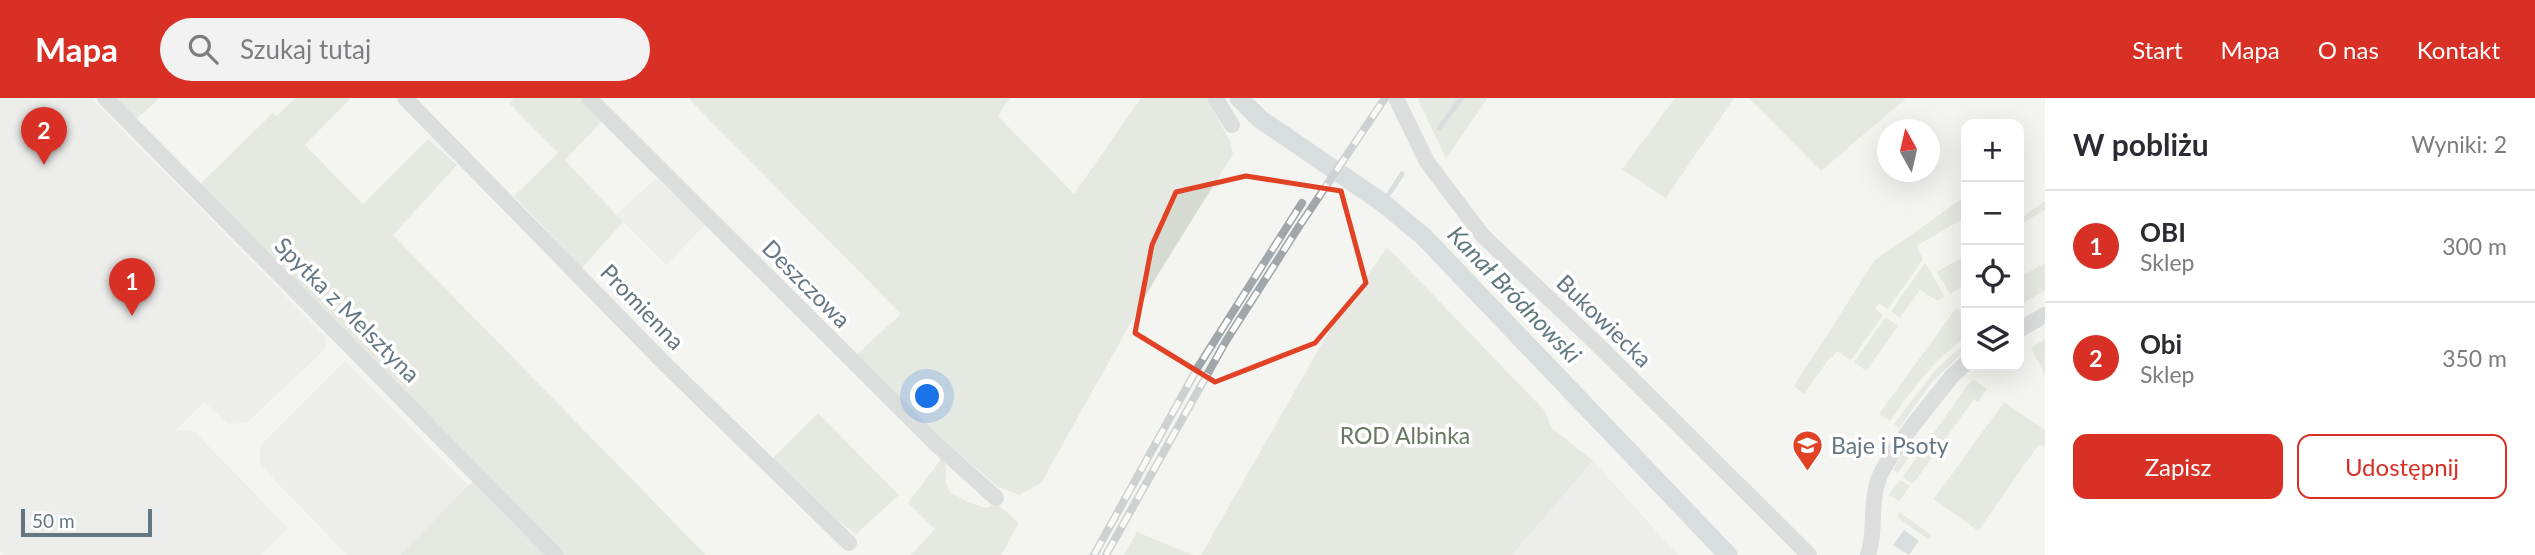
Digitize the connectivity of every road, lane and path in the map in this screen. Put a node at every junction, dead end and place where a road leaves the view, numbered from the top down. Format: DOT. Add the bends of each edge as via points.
graph roads {
  1 [pos="105,98"];
  2 [pos="405,98"];
  3 [pos="589,98"];
  4 [pos="1215,98"];
  5 [pos="1396,98"];
  6 [pos="1233,125"];
  7 [pos="2045,315"];
  8 [pos="2024,327"];
  9 [pos="1961,368"];
  10 [pos="996,498"];
  11 [pos="849,543"];
  12 [pos="556,555"];
  13 [pos="1809,555"];
  14 [pos="1868,555"];
  1 -- 12 [label="street, Spytka z Melsztyna"];
  2 -- 11 [label="street, Promienna" via="664,363"];
  3 -- 10 [label="street, Deszczowa" via="934,442"];
  4 -- 6 [label="street"];
  5 -- 13 [label="street, Bukowiecka" via="1427,162 1483,236"];
  7 -- 8 [label="street"];
  9 -- 14 [label="street" via="1880,473"];
}
